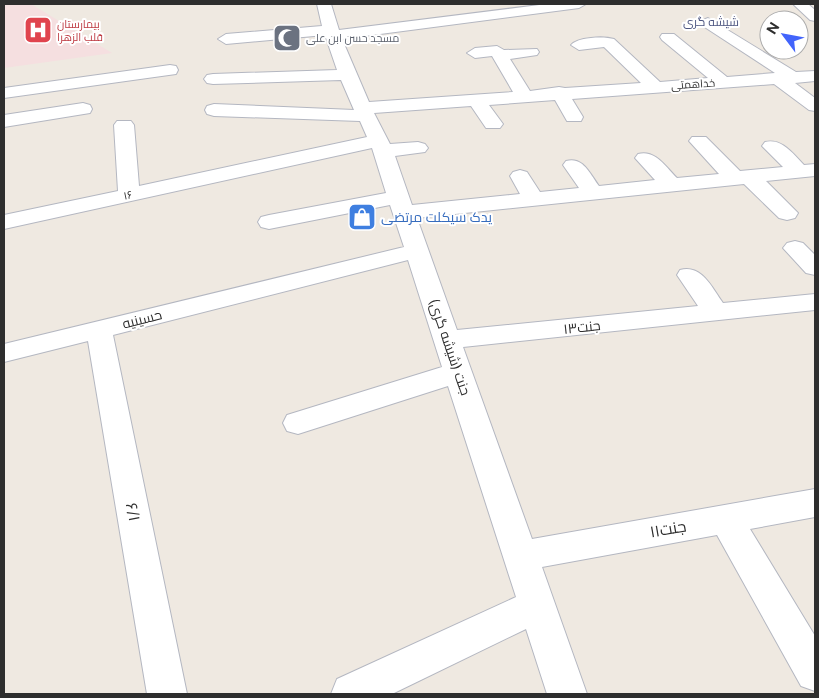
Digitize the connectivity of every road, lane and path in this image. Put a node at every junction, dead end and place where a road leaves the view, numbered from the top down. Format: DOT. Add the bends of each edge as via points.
graph roads {
  1 [pos="579,4"];
  2 [pos="328,23"];
  3 [pos="708,23"];
  4 [pos="668,37"];
  5 [pos="226,39"];
  6 [pos="579,45"];
  7 [pos="531,52"];
  8 [pos="475,53"];
  9 [pos="500,55"];
  10 [pos="170,70"];
  11 [pos="349,75"];
  12 [pos="815,76"];
  13 [pos="785,78"];
  14 [pos="213,79"];
  15 [pos="723,82"];
  16 [pos="654,86"];
  17 [pos="562,87"];
  18 [pos="4,92"];
  19 [pos="524,95"];
  20 [pos="476,99"];
  21 [pos="815,106"];
  22 [pos="83,110"];
  23 [pos="214,110"];
  24 [pos="364,112"];
  25 [pos="574,117"];
  26 [pos="4,121"];
  27 [pos="493,124"];
  28 [pos="124,125"];
  29 [pos="699,141"];
  30 [pos="381,146"];
  31 [pos="772,146"];
  32 [pos="418,148"];
  33 [pos="645,158"];
  34 [pos="573,165"];
  35 [pos="808,171"];
  36 [pos="520,176"];
  37 [pos="742,178"];
  38 [pos="672,185"];
  39 [pos="593,193"];
  40 [pos="129,194"];
  41 [pos="533,200"];
  42 [pos="401,205"];
  43 [pos="787,213"];
  44 [pos="4,222"];
  45 [pos="269,222"];
  46 [pos="795,248"];
  47 [pos="417,251"];
  48 [pos="815,268"];
  49 [pos="689,275"];
  50 [pos="815,302"];
  51 [pos="717,313"];
  52 [pos="99,330"];
  53 [pos="447,340"];
  54 [pos="4,353"];
  55 [pos="458,372"];
  56 [pos="298,423"];
  57 [pos="815,503"];
  58 [pos="726,519"];
  59 [pos="520,556"];
  60 [pos="537,606"];
  61 [pos="815,672"];
  62 [pos="351,693"];
  63 [pos="167,694"];
  64 [pos="568,694"];
  1 -- 2 [label="street" via="490,16"];
  2 -- 5 [label="street"];
  2 -- 11 [label="street, جنت (شیشه گری)"];
  3 -- 13 [label="street"];
  4 -- 15 [label="street"];
  6 -- 16 [label="street" via="608,42"];
  7 -- 9 [label="street"];
  8 -- 9 [label="street" via="498,51"];
  9 -- 19 [label="street"];
  10 -- 18 [label="street"];
  11 -- 14 [label="street"];
  11 -- 24 [label="street, جنت (شیشه گری)"];
  12 -- 13 [label="street, خداهمتی"];
  13 -- 15 [label="street, خداهمتی"];
  13 -- 21 [label="street"];
  15 -- 16 [label="street, خداهمتی"];
  16 -- 17 [label="street, خداهمتی"];
  17 -- 19 [label="street, خداهمتی"];
  17 -- 25 [label="street"];
  19 -- 20 [label="street, خداهمتی"];
  20 -- 24 [label="street, خداهمتی"];
  20 -- 27 [label="street"];
  22 -- 26 [label="street"];
  23 -- 24 [label="street, خداهمتی"];
  24 -- 30 [label="street, جنت (شیشه گری)"];
  28 -- 40 [label="street"];
  29 -- 37 [label="street"];
  30 -- 32 [label="street, ۱۶"];
  30 -- 40 [label="street, ۱۶"];
  30 -- 42 [label="street, جنت (شیشه گری)"];
  31 -- 35 [label="street"];
  33 -- 38 [label="street"];
  34 -- 39 [label="street"];
  35 -- 37 [label="street"];
  36 -- 41 [label="street"];
  37 -- 38 [label="street"];
  37 -- 43 [label="street"];
  38 -- 39 [label="street"];
  39 -- 41 [label="street"];
  40 -- 44 [label="street, ۱۶"];
  41 -- 42 [label="street"];
  42 -- 45 [label="street"];
  42 -- 47 [label="street, جنت (شیشه گری)"];
  46 -- 48 [label="street"];
  47 -- 52 [label="street, حسینیه"];
  47 -- 53 [label="street, جنت (شیشه گری)"];
  49 -- 51 [label="street"];
  50 -- 51 [label="street, جنت۱۳"];
  51 -- 53 [label="street, جنت۱۳"];
  52 -- 54 [label="street, حسینیه"];
  52 -- 63 [label="street, ۶/۱"];
  53 -- 55 [label="street, جنت (شیشه گری)"];
  55 -- 56 [label="street"];
  55 -- 59 [label="street, جنت (شیشه گری)"];
  57 -- 58 [label="street, جنت۱۱"];
  58 -- 59 [label="street, جنت۱۱"];
  58 -- 61 [label="street"];
  59 -- 60 [label="street, جنت (شیشه گری)"];
  60 -- 62 [label="street"];
  60 -- 64 [label="street, جنت (شیشه گری)"];
}
